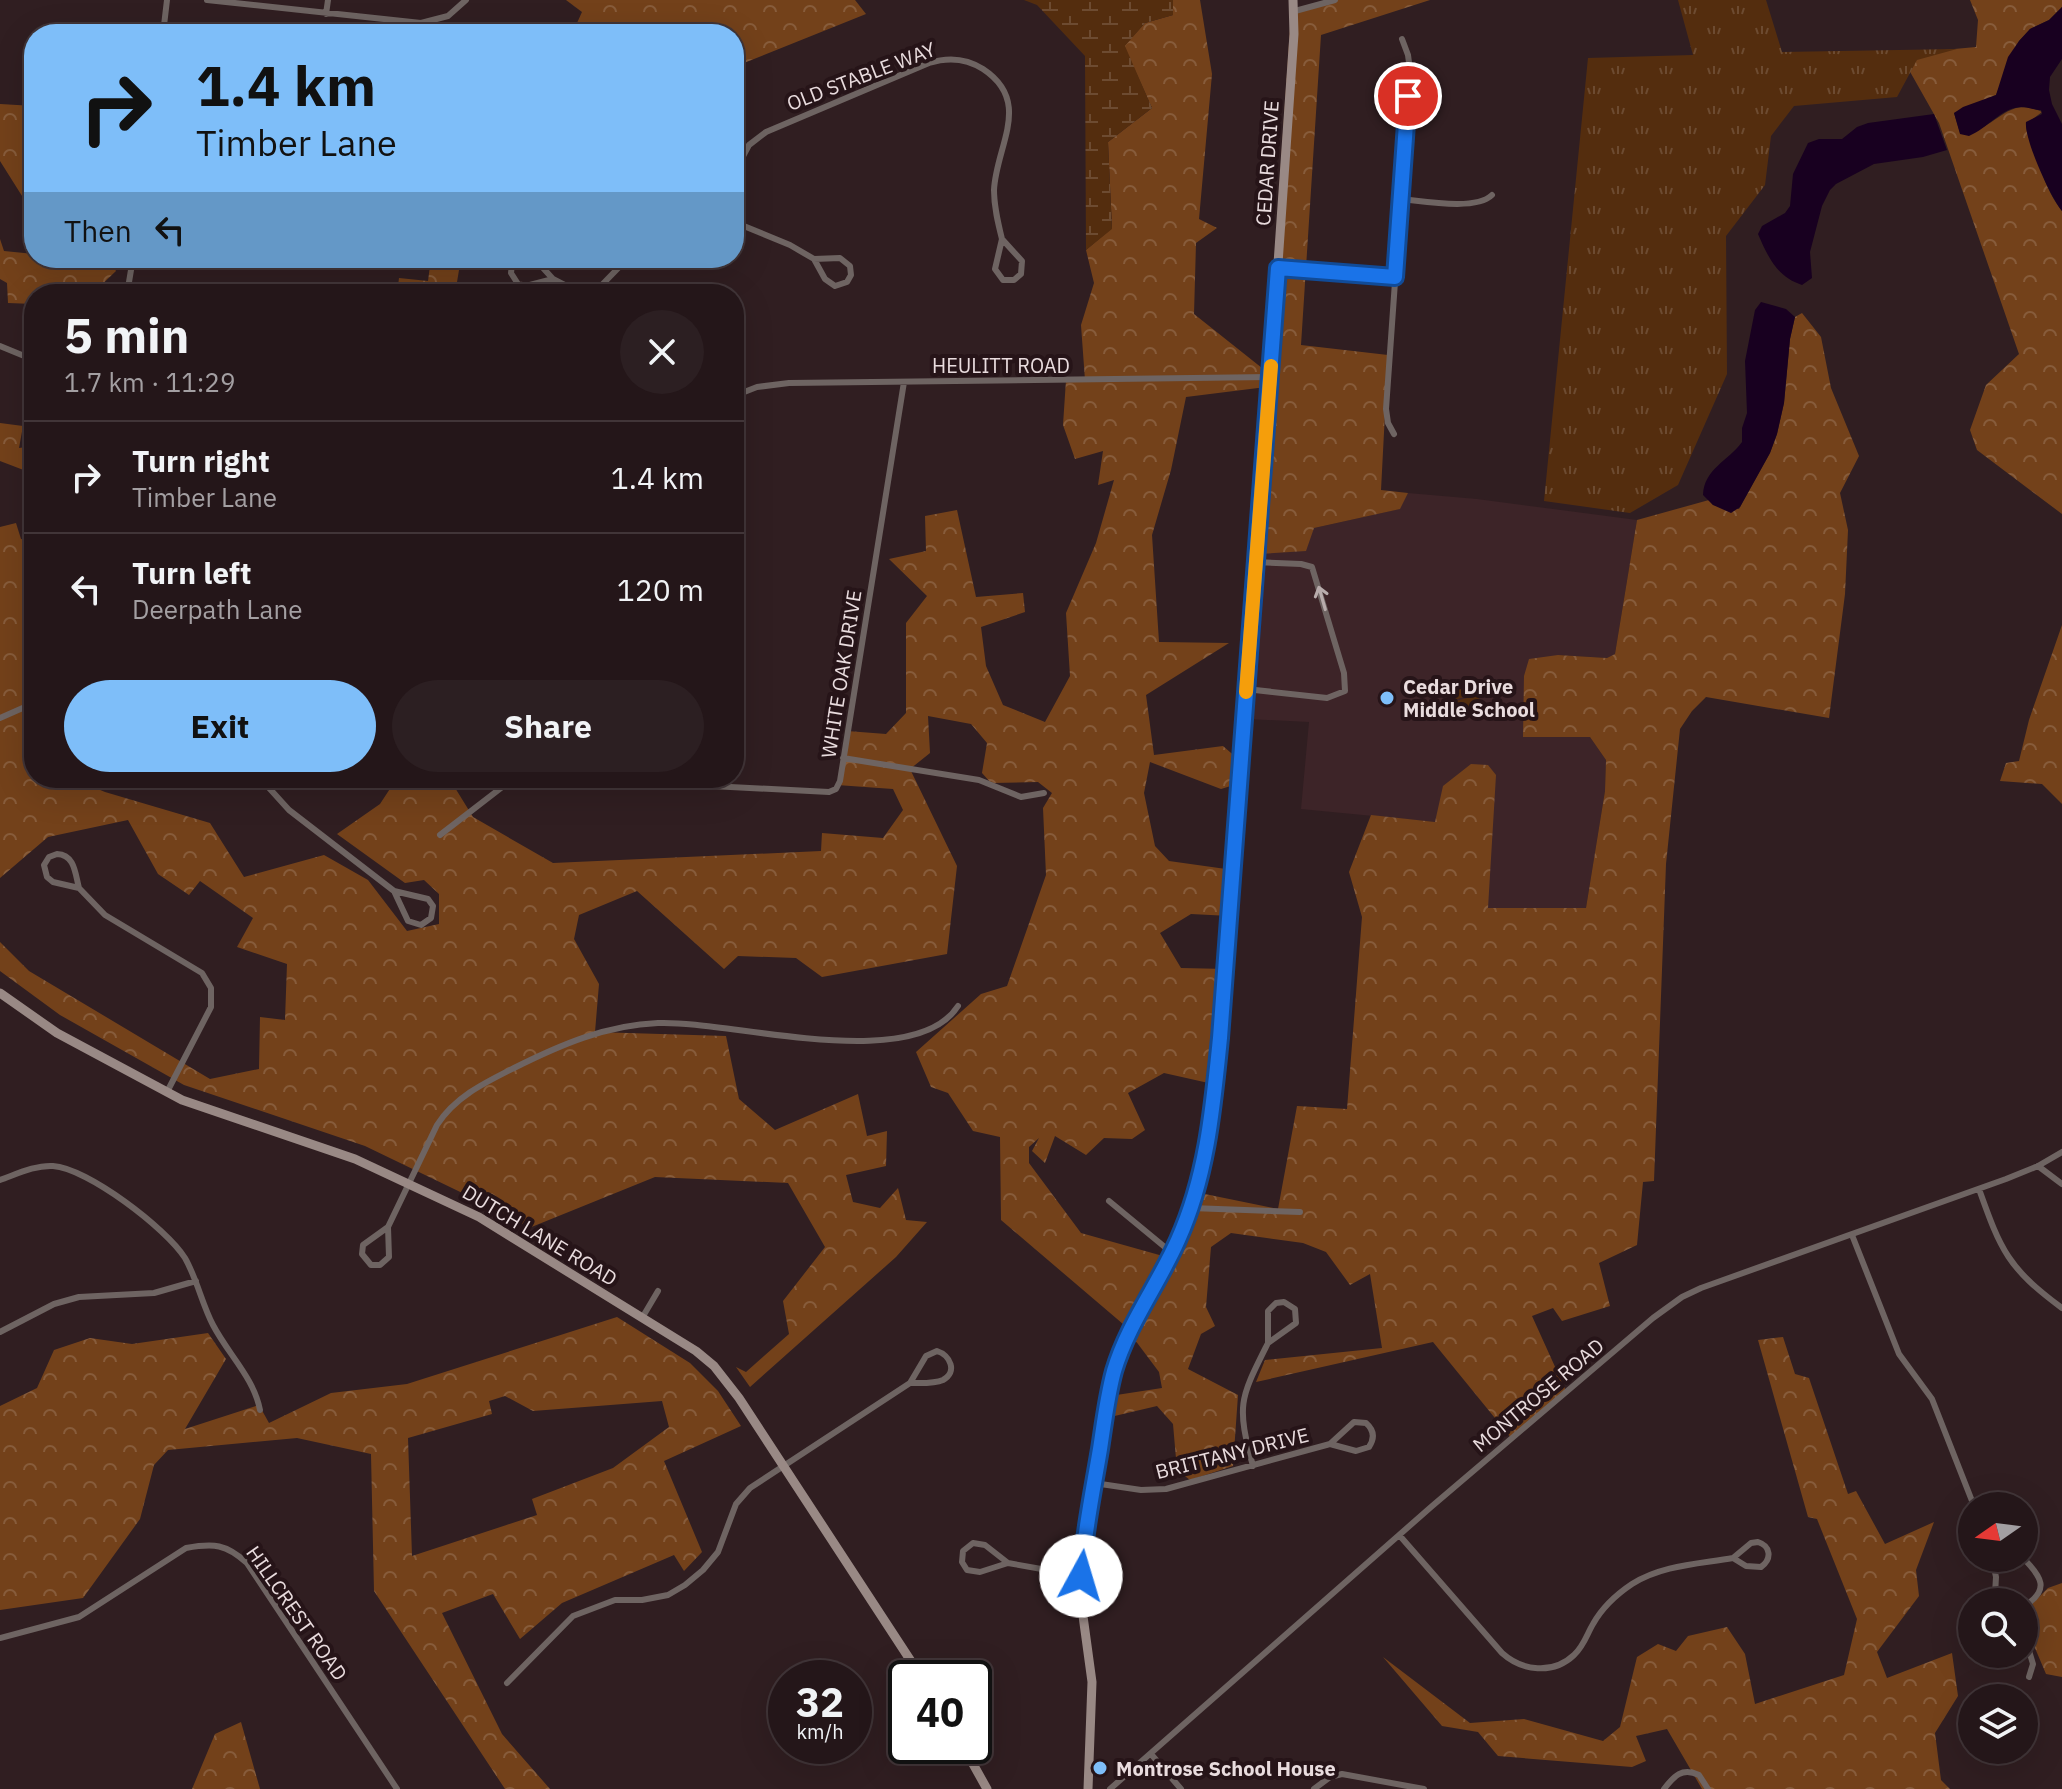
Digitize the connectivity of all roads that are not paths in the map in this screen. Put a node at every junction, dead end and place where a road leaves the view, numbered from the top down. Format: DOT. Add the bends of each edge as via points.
graph roads {
  1 [pos="167,0"];
  2 [pos="207,0"];
  3 [pos="328,0"];
  4 [pos="466,0"];
  5 [pos="1293,0"];
  6 [pos="1335,0"];
  7 [pos="1295,11"];
  8 [pos="326,14"];
  9 [pos="164,24"];
  10 [pos="1402,39"];
  11 [pos="744,154"];
  12 [pos="1492,195"];
  13 [pos="1401,199"];
  14 [pos="744,226"];
  15 [pos="1002,239"];
  16 [pos="814,259"];
  17 [pos="543,268"];
  18 [pos="618,268"];
  19 [pos="1278,268"];
  20 [pos="1395,277"];
  21 [pos="553,279"];
  22 [pos="534,284"];
  23 [pos="563,284"];
  24 [pos="603,284"];
  25 [pos="0,346"];
  26 [pos="24,356"];
  27 [pos="1270,377"];
  28 [pos="904,382"];
  29 [pos="744,392"];
  30 [pos="1394,434"];
  31 [pos="1255,562"];
  32 [pos="1246,689"];
  33 [pos="24,707"];
  34 [pos="0,718"];
  35 [pos="843,758"];
  36 [pos="744,785"];
  37 [pos="269,788"];
  38 [pos="501,788"];
  39 [pos="1044,793"];
  40 [pos="440,835"];
  41 [pos="79,888"];
  42 [pos="394,891"];
  43 [pos="0,993"];
  44 [pos="958,1006"];
  45 [pos="167,1092"];
  46 [pos="2062,1152"];
  47 [pos="2038,1166"];
  48 [pos="0,1180"];
  49 [pos="409,1183"];
  50 [pos="2062,1184"];
  51 [pos="1979,1189"];
  52 [pos="1109,1201"];
  53 [pos="1191,1208"];
  54 [pos="1300,1212"];
  55 [pos="388,1227"];
  56 [pos="1852,1235"];
  57 [pos="1172,1253"];
  58 [pos="196,1281"];
  59 [pos="658,1291"];
  60 [pos="2062,1308"];
  61 [pos="642,1318"];
  62 [pos="0,1332"];
  63 [pos="1268,1343"];
  64 [pos="910,1383"];
  65 [pos="260,1410"];
  66 [pos="1330,1444"];
  67 [pos="784,1466"];
  68 [pos="1253,1466"];
  69 [pos="1094,1483"];
  70 [pos="1969,1492"];
  71 [pos="1400,1536"];
  72 [pos="1733,1558"];
  73 [pos="1008,1563"];
  74 [pos="2038,1572"];
  75 [pos="1081,1576"];
  76 [pos="2038,1594"];
  77 [pos="0,1638"];
  78 [pos="910,1660"];
  79 [pos="2032,1668"];
  80 [pos="2029,1677"];
  81 [pos="507,1683"];
  82 [pos="1151,1754"];
  83 [pos="973,1764"];
  84 [pos="397,1789"];
  85 [pos="987,1789"];
  86 [pos="1088,1789"];
  87 [pos="1110,1789"];
  88 [pos="1181,1789"];
  89 [pos="1314,1789"];
  90 [pos="1424,1789"];
  91 [pos="1664,1789"];
  92 [pos="1708,1789"];
  1 -- 9 [label="street"];
  2 -- 8 [label="street"];
  3 -- 8 [label="street"];
  4 -- 8 [label="street" via="448,16 429,23"];
  5 -- 7 [label="street, CEDAR DRIVE"];
  6 -- 7 [label="street"];
  7 -- 19 [label="street, CEDAR DRIVE"];
  10 -- 13 [label="street" via="1410,70"];
  11 -- 15 [label="street, OLD STABLE WAY" via="766,132 929,63 965,61 995,79 1008,103 1009,126 994,189"];
  12 -- 13 [label="street" via="1467,204"];
  13 -- 20 [label="street"];
  14 -- 16 [label="street"];
  15 -- 15 [label="street" via="1022,261 1021,274 1014,280 1003,280 995,269"];
  16 -- 16 [label="street" via="846,261 850,278 832,285"];
  17 -- 21 [label="street"];
  18 -- 24 [label="street"];
  19 -- 20 [label="street"];
  19 -- 27 [label="street, CEDAR DRIVE"];
  20 -- 30 [label="street" via="1386,409"];
  21 -- 22 [label="street"];
  21 -- 23 [label="street"];
  25 -- 26 [label="street"];
  27 -- 28 [label="street, HEULITT ROAD"];
  27 -- 31 [label="street, CEDAR DRIVE"];
  28 -- 29 [label="street, HEULITT ROAD" via="779,383"];
  28 -- 35 [label="street, WHITE OAK DRIVE"];
  31 -- 32 [label="street, CEDAR DRIVE"];
  32 -- 31 [label="street, one-way" via="1332,697 1345,691 1312,567"];
  32 -- 53 [label="street, CEDAR DRIVE" via="1216,1077 1206,1154"];
  33 -- 34 [label="street"];
  35 -- 36 [label="street, WHITE OAK DRIVE" via="839,784 829,792"];
  35 -- 39 [label="street" via="979,780 1021,797"];
  37 -- 42 [label="street" via="289,810"];
  38 -- 40 [label="street"];
  41 -- 41 [label="street" via="69,857 57,854 47,859 44,870 49,879"];
  41 -- 45 [label="street" via="105,915 193,966 209,982 211,1007"];
  42 -- 42 [label="street" via="428,899 431,918 421,925 408,921"];
  43 -- 45 [label="street, DUTCH LANE ROAD" via="57,1033"];
  44 -- 49 [label="street" via="936,1026 869,1042 678,1023 586,1036 460,1098 437,1125"];
  45 -- 49 [label="street, DUTCH LANE ROAD"];
  46 -- 47 [label="street, MONTROSE ROAD"];
  47 -- 50 [label="street"];
  47 -- 51 [label="street, MONTROSE ROAD"];
  48 -- 58 [label="street" via="48,1166 76,1173 151,1220 179,1249"];
  49 -- 55 [label="street"];
  49 -- 61 [label="street, DUTCH LANE ROAD" via="509,1233"];
  51 -- 56 [label="street, MONTROSE ROAD"];
  51 -- 60 [label="street" via="2008,1259"];
  52 -- 57 [label="street"];
  53 -- 54 [label="street"];
  53 -- 57 [label="street, CEDAR DRIVE"];
  55 -- 55 [label="street" via="363,1245 363,1258 371,1265 389,1257"];
  56 -- 70 [label="street" via="1899,1354 1932,1399"];
  56 -- 71 [label="street, MONTROSE ROAD" via="1701,1288 1665,1308"];
  57 -- 69 [label="street, CEDAR DRIVE" via="1135,1319 1114,1371"];
  58 -- 62 [label="street" via="154,1293 63,1301"];
  58 -- 65 [label="street" via="214,1327 255,1391"];
  59 -- 61 [label="street"];
  61 -- 67 [label="street, DUTCH LANE ROAD" via="714,1366"];
  63 -- 63 [label="street" via="1268,1311 1276,1303 1289,1303 1296,1323"];
  63 -- 68 [label="street" via="1242,1403"];
  64 -- 64 [label="street" via="929,1353 948,1357 951,1370 944,1379"];
  64 -- 67 [label="street"];
  66 -- 66 [label="street, BRITTANY DRIVE" via="1354,1422 1372,1430 1372,1443 1365,1450"];
  66 -- 68 [label="street, BRITTANY DRIVE"];
  67 -- 78 [label="street, DUTCH LANE ROAD"];
  67 -- 81 [label="street" via="736,1504 718,1552 685,1585 668,1595 615,1600 573,1616"];
  68 -- 69 [label="street, BRITTANY DRIVE" via="1159,1490"];
  69 -- 75 [label="street, CEDAR DRIVE"];
  71 -- 72 [label="street" via="1502,1653 1538,1669 1576,1654 1604,1609 1633,1583 1669,1569"];
  71 -- 82 [label="street, MONTROSE ROAD"];
  72 -- 72 [label="street" via="1753,1542 1769,1552 1758,1568"];
  73 -- 73 [label="street" via="974,1573 961,1557 965,1547 978,1543"];
  73 -- 75 [label="street"];
  74 -- 76 [label="street"];
  75 -- 86 [label="street, CEDAR DRIVE" via="1092,1682"];
  77 -- 84 [label="street, HILLCREST ROAD" via="79,1617 186,1548 230,1548 247,1563"];
  79 -- 80 [label="street"];
  82 -- 87 [label="street, MONTROSE ROAD"];
  82 -- 88 [label="street"];
  83 -- 85 [label="street"];
  89 -- 90 [label="street" via="1342,1774"];
  91 -- 92 [label="street" via="1674,1776 1688,1771 1703,1778"];
}
